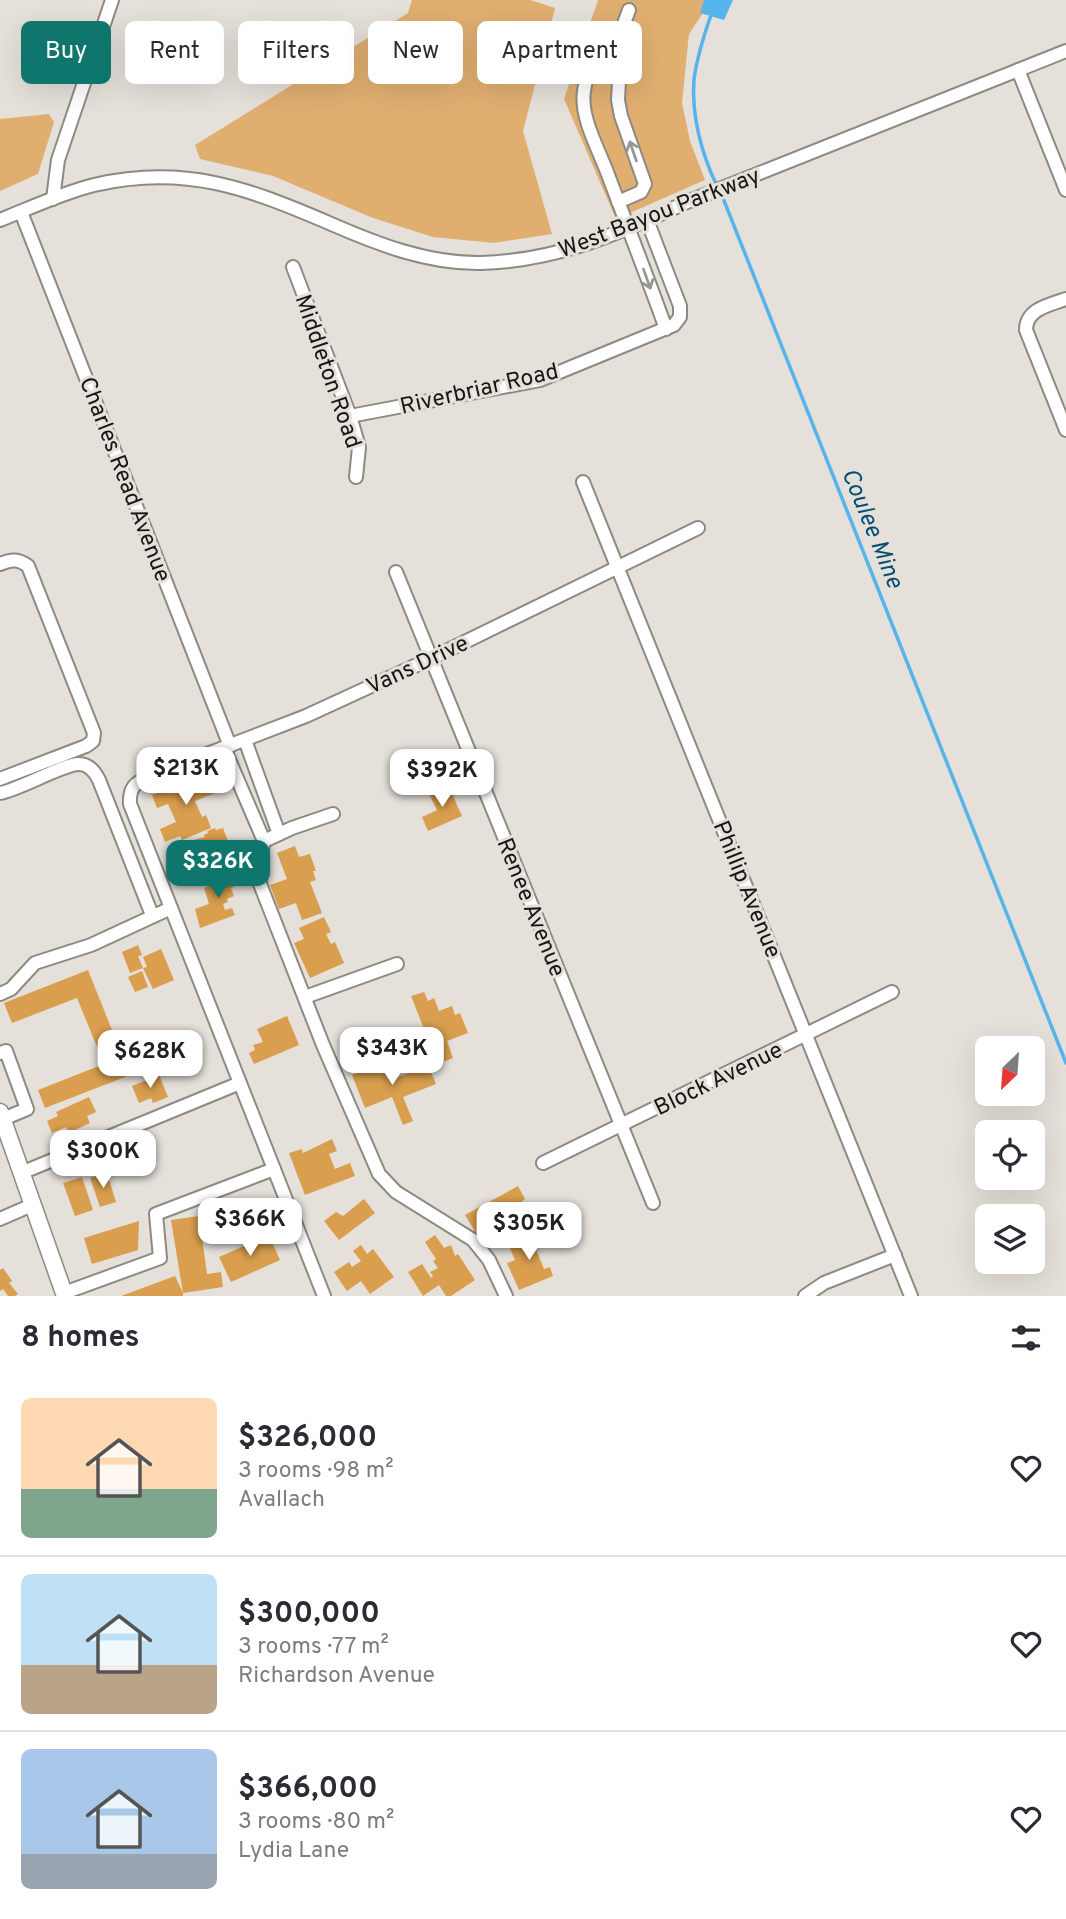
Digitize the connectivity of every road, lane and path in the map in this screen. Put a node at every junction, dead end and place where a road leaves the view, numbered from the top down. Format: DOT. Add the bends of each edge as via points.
graph roads {
  1 [pos="111,0"];
  2 [pos="629,10"];
  3 [pos="625,21"];
  4 [pos="1066,51"];
  5 [pos="1018,70"];
  6 [pos="585,84"];
  7 [pos="619,84"];
  8 [pos="1066,190"];
  9 [pos="53,200"];
  10 [pos="618,202"];
  11 [pos="21,212"];
  12 [pos="0,220"];
  13 [pos="647,220"];
  14 [pos="628,229"];
  15 [pos="293,267"];
  16 [pos="1066,299"];
  17 [pos="666,329"];
  18 [pos="350,416"];
  19 [pos="1066,429"];
  20 [pos="356,477"];
  21 [pos="583,482"];
  22 [pos="698,528"];
  23 [pos="0,564"];
  24 [pos="618,566"];
  25 [pos="396,572"];
  26 [pos="432,658"];
  27 [pos="245,740"];
  28 [pos="227,747"];
  29 [pos="0,779"];
  30 [pos="0,793"];
  31 [pos="333,814"];
  32 [pos="279,834"];
  33 [pos="264,841"];
  34 [pos="170,908"];
  35 [pos="152,915"];
  36 [pos="397,964"];
  37 [pos="892,992"];
  38 [pos="0,994"];
  39 [pos="305,997"];
  40 [pos="807,1034"];
  41 [pos="0,1053"];
  42 [pos="240,1083"];
  43 [pos="1,1115"];
  44 [pos="620,1125"];
  45 [pos="543,1163"];
  46 [pos="274,1169"];
  47 [pos="21,1173"];
  48 [pos="653,1203"];
  49 [pos="32,1205"];
  50 [pos="0,1219"];
  51 [pos="895,1255"];
  52 [pos="65,1294"];
  53 [pos="324,1296"];
  54 [pos="506,1296"];
  55 [pos="805,1296"];
  56 [pos="911,1296"];
  1 -- 9 [label="street" via="58,160"];
  2 -- 3 [label="street"];
  4 -- 5 [label="street, West Bayou Parkway"];
  5 -- 8 [label="street"];
  5 -- 13 [label="street, West Bayou Parkway"];
  6 -- 10 [label="street" via="584,106"];
  10 -- 7 [label="street, one-way" via="641,192 645,184 621,116"];
  9 -- 11 [label="street, West Bayou Parkway"];
  9 -- 14 [label="street, West Bayou Parkway" via="119,181 199,178 265,196 373,242 435,259 481,263 558,254"];
  10 -- 14 [label="street"];
  11 -- 12 [label="street, West Bayou Parkway"];
  11 -- 28 [label="street, Charles Read Avenue"];
  13 -- 14 [label="street, West Bayou Parkway"];
  13 -- 17 [label="street, Riverbriar Road" via="680,306 680,317"];
  14 -- 17 [label="street, one-way"];
  15 -- 18 [label="street, Middleton Road"];
  16 -- 19 [label="street" via="1030,315 1026,330"];
  17 -- 18 [label="street, Riverbriar Road" via="540,380"];
  18 -- 20 [label="street, Middleton Road" via="359,447"];
  21 -- 24 [label="street, Phillip Avenue"];
  22 -- 24 [label="street, Vans Drive"];
  23 -- 29 [label="street" via="11,560 29,566 94,733 86,746"];
  24 -- 26 [label="street, Vans Drive"];
  24 -- 40 [label="street, Phillip Avenue"];
  25 -- 26 [label="street, Renee Avenue"];
  26 -- 27 [label="street, Vans Drive"];
  26 -- 44 [label="street, Renee Avenue"];
  27 -- 28 [label="street, Vans Drive"];
  27 -- 32 [label="street"];
  28 -- 33 [label="street, Charles Read Avenue"];
  28 -- 34 [label="street, Vans Drive" via="131,788 130,804"];
  30 -- 35 [label="street" via="72,765 88,766 99,780"];
  31 -- 32 [label="street"];
  32 -- 33 [label="street"];
  33 -- 39 [label="street" via="258,863 260,884"];
  34 -- 35 [label="street"];
  34 -- 42 [label="street"];
  35 -- 38 [label="street" via="91,945 35,964"];
  36 -- 39 [label="street"];
  37 -- 40 [label="street, Block Avenue"];
  39 -- 54 [label="street" via="379,1174 396,1192 472,1240 489,1261"];
  40 -- 44 [label="street, Block Avenue"];
  40 -- 51 [label="street, Phillip Avenue"];
  41 -- 43 [label="street" via="6,1051 27,1110"];
  42 -- 46 [label="street"];
  42 -- 47 [label="street"];
  43 -- 47 [label="main road"];
  44 -- 45 [label="street, Block Avenue"];
  44 -- 48 [label="street, Renee Avenue"];
  46 -- 52 [label="street" via="156,1214 160,1258"];
  46 -- 53 [label="street"];
  47 -- 49 [label="main road"];
  49 -- 50 [label="street"];
  49 -- 52 [label="main road"];
  51 -- 55 [label="street" via="824,1283"];
  51 -- 56 [label="street, Phillip Avenue"];
}
